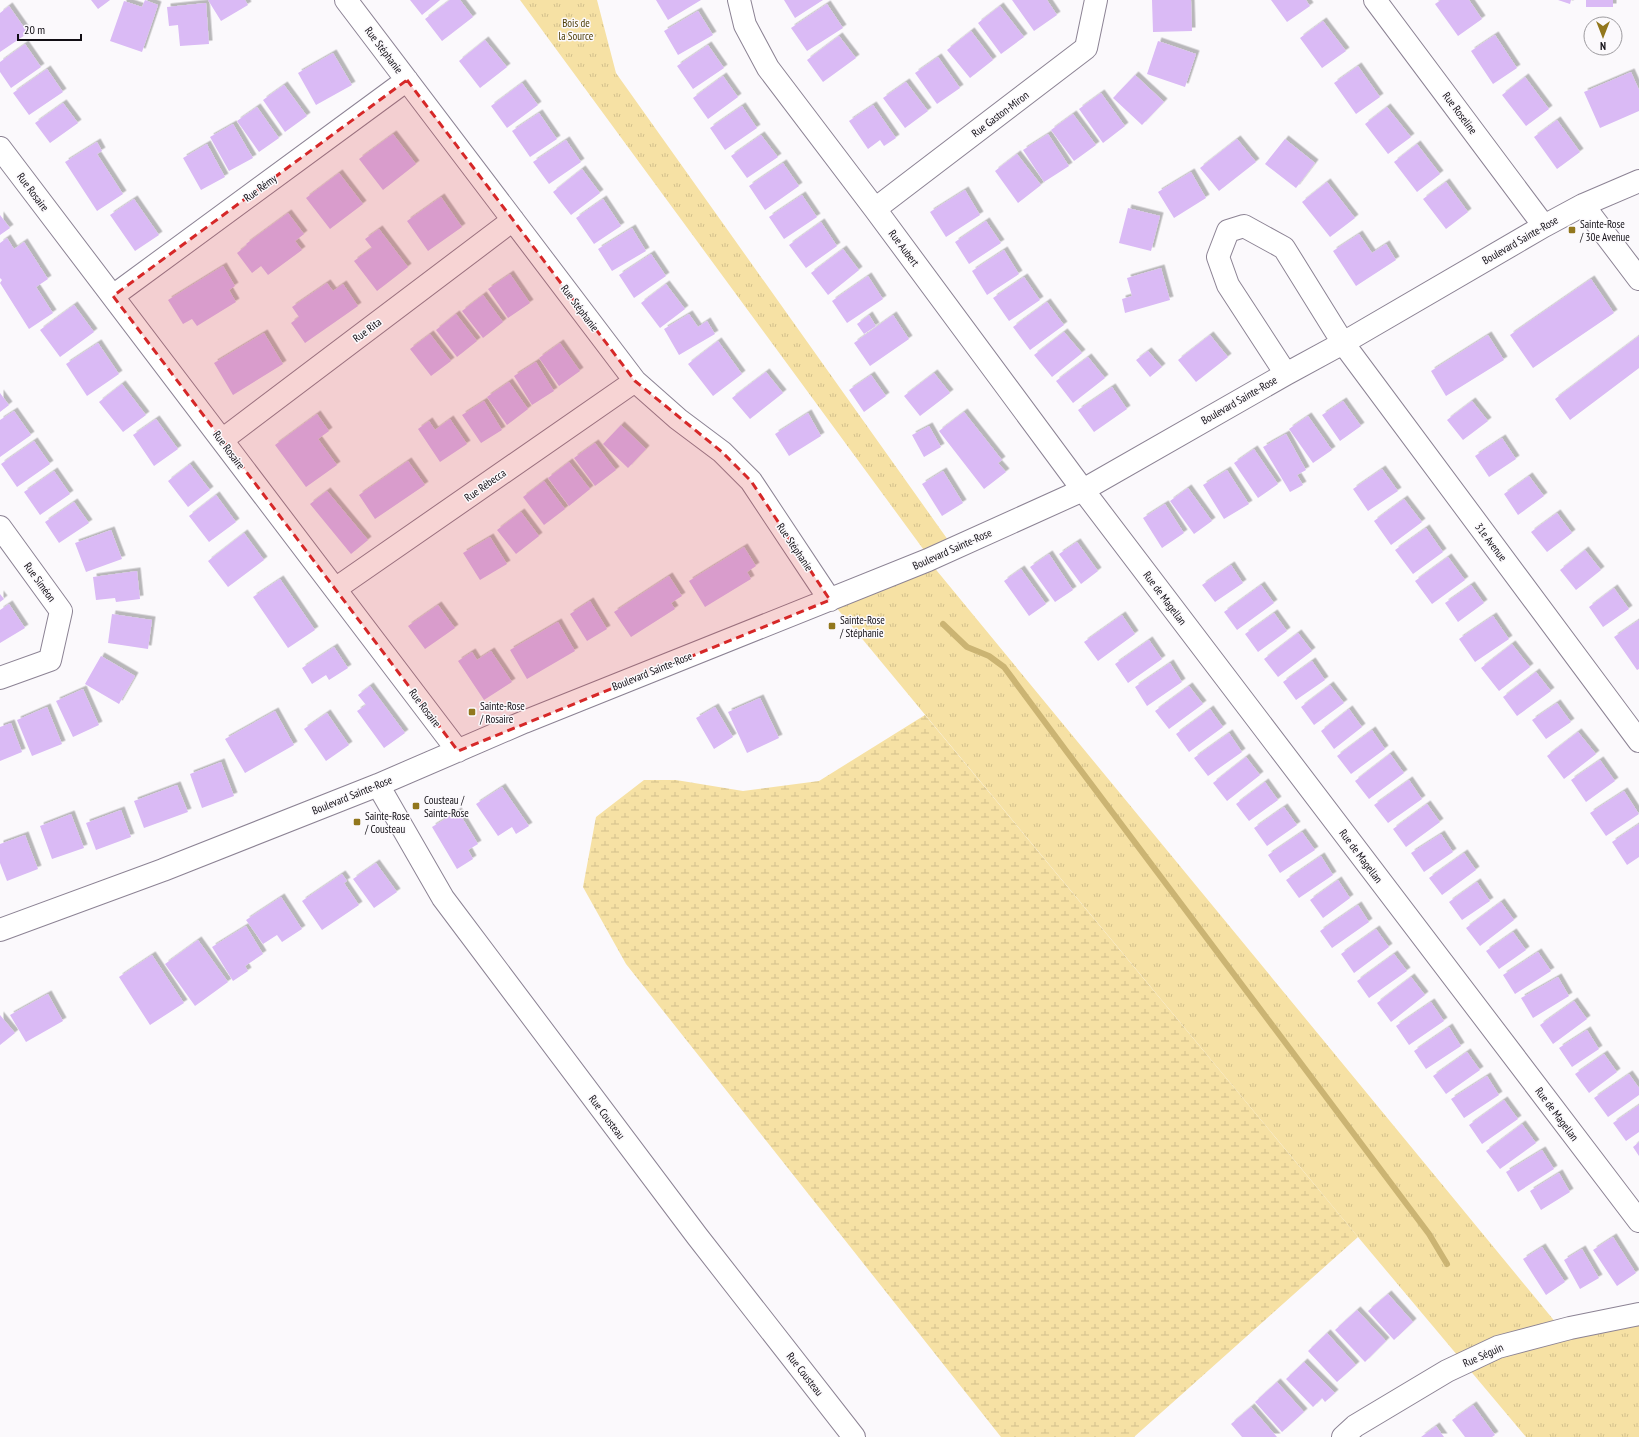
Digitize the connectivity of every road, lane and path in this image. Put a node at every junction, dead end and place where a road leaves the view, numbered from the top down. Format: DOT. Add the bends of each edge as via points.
graph roads {
  1 [pos="346,0"];
  2 [pos="739,0"];
  3 [pos="1096,0"];
  4 [pos="1376,0"];
  5 [pos="407,80"];
  6 [pos="0,148"];
  7 [pos="1639,181"];
  8 [pos="1583,205"];
  9 [pos="875,209"];
  10 [pos="513,220"];
  11 [pos="1544,226"];
  12 [pos="1639,278"];
  13 [pos="112,296"];
  14 [pos="1343,343"];
  15 [pos="1286,374"];
  16 [pos="635,381"];
  17 [pos="222,440"];
  18 [pos="1083,490"];
  19 [pos="0,527"];
  20 [pos="335,589"];
  21 [pos="830,600"];
  22 [pos="0,678"];
  23 [pos="1639,741"];
  24 [pos="458,751"];
  25 [pos="378,785"];
  26 [pos="0,930"];
  27 [pos="1639,1221"];
  28 [pos="1639,1314"];
  29 [pos="1354,1433"];
  30 [pos="854,1437"];
  1 -- 5 [label="street, Rue Stéphanie"];
  2 -- 9 [label="street, Rue Aubert" via="745,25 768,68"];
  3 -- 9 [label="street, Rue Gaston-Miron" via="1086,48"];
  4 -- 11 [label="street, Rue Roseline"];
  5 -- 10 [label="street, Rue Stéphanie"];
  5 -- 13 [label="street, Rue Rémy"];
  6 -- 13 [label="street, Rue Rosaire"];
  7 -- 8 [label="street, Boulevard Sainte-Rose"];
  8 -- 11 [label="street, Boulevard Sainte-Rose"];
  8 -- 12 [label="street"];
  9 -- 18 [label="street, Rue Aubert"];
  10 -- 16 [label="street, Rue Stéphanie"];
  10 -- 17 [label="street, Rue Rita"];
  11 -- 14 [label="street, Boulevard Sainte-Rose"];
  13 -- 17 [label="street, Rue Rosaire"];
  14 -- 15 [label="street, Boulevard Sainte-Rose"];
  14 -- 15 [label="street, Boulevard Sainte-Rose" via="1284,248 1244,226 1228,232 1218,257 1228,285"];
  14 -- 23 [label="street, 31e Avenue"];
  15 -- 18 [label="street, Boulevard Sainte-Rose"];
  16 -- 20 [label="street, Rue Rébecca"];
  16 -- 21 [label="street, Rue Stéphanie" via="678,419 722,452 751,481"];
  17 -- 20 [label="street, Rue Rosaire"];
  18 -- 21 [label="street, Boulevard Sainte-Rose" via="928,560"];
  18 -- 27 [label="street, Rue de Magellan"];
  19 -- 22 [label="street, Rue Siméon" via="61,611 50,660"];
  20 -- 24 [label="street, Rue Rosaire"];
  21 -- 24 [label="street, Boulevard Sainte-Rose" via="524,722"];
  24 -- 25 [label="street, Boulevard Sainte-Rose"];
  25 -- 26 [label="street, Boulevard Sainte-Rose" via="163,870"];
  25 -- 30 [label="street, Rue Cousteau" via="443,898 697,1236"];
  28 -- 29 [label="street, Rue Séguin" via="1498,1346 1447,1371"];
}
